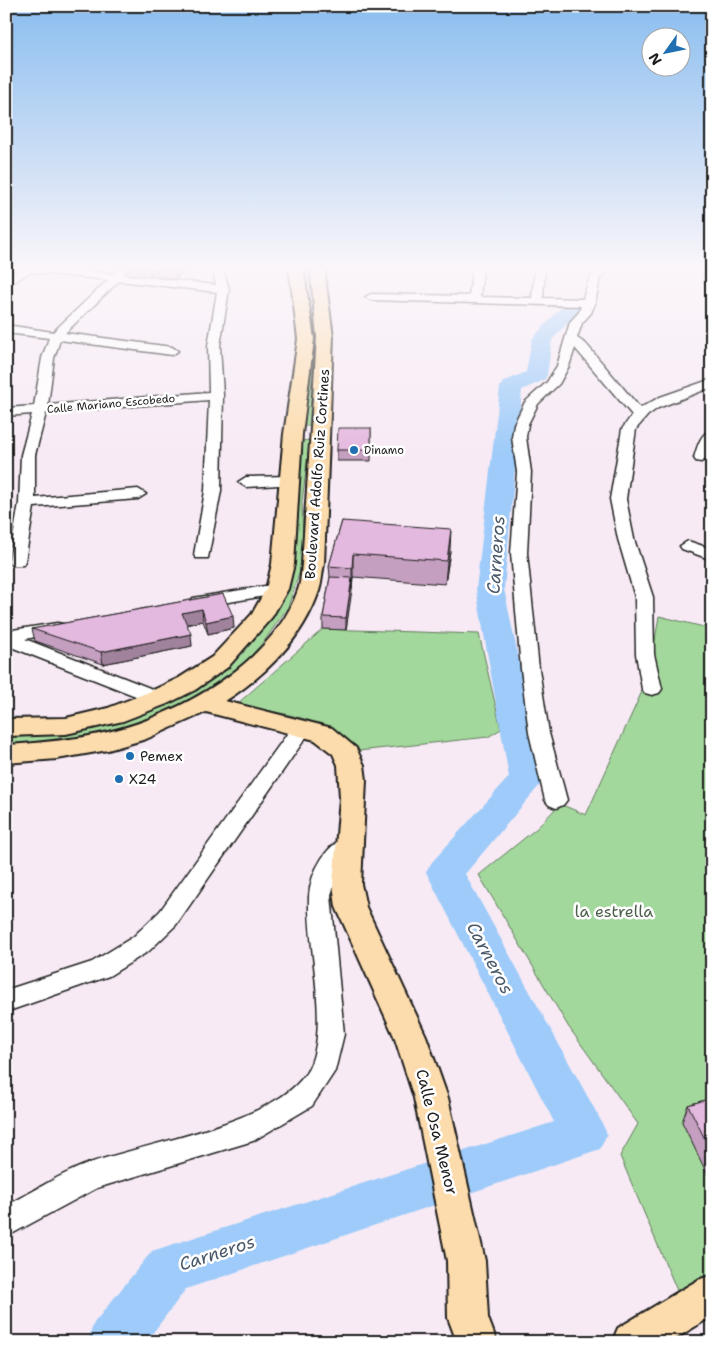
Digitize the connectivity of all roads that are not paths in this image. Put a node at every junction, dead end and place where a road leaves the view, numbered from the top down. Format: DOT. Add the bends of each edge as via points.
graph roads {
  1 [pos="6,329"];
  2 [pos="62,329"];
  3 [pos="217,329"];
  4 [pos="305,329"];
  5 [pos="324,329"];
  6 [pos="574,329"];
  7 [pos="56,335"];
  8 [pos="570,340"];
  9 [pos="172,350"];
  10 [pos="712,383"];
  11 [pos="216,395"];
  12 [pos="40,410"];
  13 [pos="6,412"];
  14 [pos="640,416"];
  15 [pos="293,434"];
  16 [pos="321,434"];
  17 [pos="712,434"];
  18 [pos="701,458"];
  19 [pos="289,481"];
  20 [pos="246,482"];
  21 [pos="138,494"];
  22 [pos="27,504"];
  23 [pos="688,546"];
  24 [pos="202,555"];
  25 [pos="712,555"];
  26 [pos="17,561"];
  27 [pos="277,589"];
  28 [pos="182,605"];
  29 [pos="75,625"];
  30 [pos="6,638"];
  31 [pos="652,689"];
  32 [pos="158,698"];
  33 [pos="205,704"];
  34 [pos="6,728"];
  35 [pos="302,728"];
  36 [pos="6,754"];
  37 [pos="556,800"];
  38 [pos="351,843"];
  39 [pos="6,1001"];
  40 [pos="6,1222"];
  41 [pos="712,1294"];
  42 [pos="477,1342"];
  43 [pos="632,1342"];
  1 -- 7 [label="street"];
  2 -- 7 [label="street"];
  3 -- 11 [label="street" via="214,346"];
  4 -- 15 [label="main road, Boulevard Adolfo Ruiz Cortines"];
  5 -- 16 [label="main road, Boulevard Adolfo Ruiz Cortines"];
  6 -- 8 [label="street"];
  7 -- 9 [label="street"];
  7 -- 12 [label="street" via="48,358"];
  8 -- 14 [label="street" via="582,347"];
  8 -- 37 [label="street" via="563,366 552,384 532,402 521,424 519,437 524,472 519,553 529,659 539,733"];
  10 -- 14 [label="street" via="661,402"];
  11 -- 12 [label="street, Calle Mariano Escobedo"];
  11 -- 24 [label="street" via="212,491"];
  12 -- 13 [label="street, Calle Mariano Escobedo"];
  12 -- 22 [label="street" via="28,455"];
  14 -- 31 [label="street" via="629,429 618,499 644,598 645,654"];
  15 -- 16 [label="main road"];
  15 -- 19 [label="main road, Boulevard Adolfo Ruiz Cortines"];
  16 -- 33 [label="main road, Boulevard Adolfo Ruiz Cortines" via="313,564 308,590 294,622 273,648 243,678"];
  17 -- 18 [label="street"];
  19 -- 20 [label="street"];
  19 -- 27 [label="main road, Boulevard Adolfo Ruiz Cortines"];
  21 -- 22 [label="street"];
  22 -- 26 [label="street"];
  23 -- 25 [label="street"];
  27 -- 28 [label="street"];
  27 -- 32 [label="main road, Boulevard Adolfo Ruiz Cortines" via="261,617 220,662"];
  29 -- 30 [label="street"];
  30 -- 32 [label="street"];
  32 -- 34 [label="main road, Boulevard Adolfo Ruiz Cortines" via="114,715 66,726"];
  33 -- 35 [label="main road, Calle Osa Menor"];
  33 -- 36 [label="main road, Boulevard Adolfo Ruiz Cortines" via="159,726 108,741 52,751"];
  35 -- 38 [label="main road, Calle Osa Menor" via="323,734 347,754 353,769"];
  35 -- 39 [label="street" via="168,918 141,944 100,969"];
  38 -- 40 [label="street" via="330,862 320,895 331,1034 322,1071 303,1097 244,1132 91,1176"];
  38 -- 42 [label="main road, Calle Osa Menor" via="347,885 351,907 410,1036 431,1098 458,1217 466,1261 468,1318"];
  41 -- 43 [label="main road"];
}
